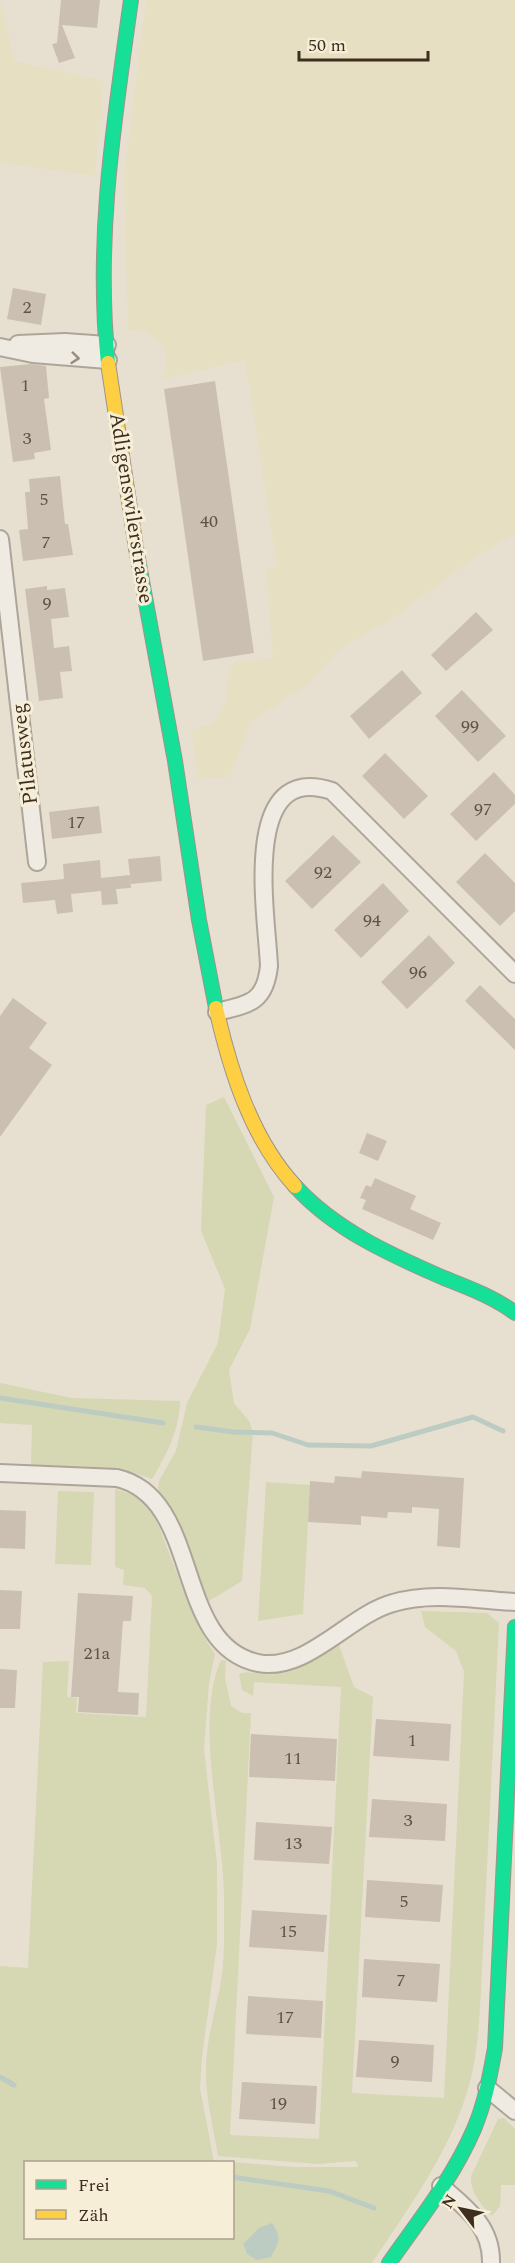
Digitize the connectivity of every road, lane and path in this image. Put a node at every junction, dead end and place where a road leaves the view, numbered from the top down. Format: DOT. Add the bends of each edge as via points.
graph roads {
  1 [pos="131,0"];
  2 [pos="0,346"];
  3 [pos="107,352"];
  4 [pos="0,539"];
  5 [pos="37,862"];
  6 [pos="515,974"];
  7 [pos="217,1012"];
  8 [pos="508,1304"];
  9 [pos="515,1313"];
  10 [pos="0,1473"];
  11 [pos="515,1602"];
  12 [pos="515,1627"];
  13 [pos="487,2088"];
  14 [pos="515,2111"];
  15 [pos="441,2186"];
  16 [pos="389,2263"];
  17 [pos="491,2263"];
  1 -- 3 [label="main road, Adligenswilerstrasse" via="109,164 103,282"];
  2 -- 3 [label="street" via="65,342"];
  3 -- 7 [label="main road, Adligenswilerstrasse" via="118,449"];
  4 -- 5 [label="street, Pilatusweg"];
  6 -- 7 [label="street" via="332,791 315,785 288,792 279,801 266,836 263,858 268,981 261,995 249,1004"];
  7 -- 8 [label="main road, Adligenswilerstrasse" via="244,1103 266,1148 300,1194 349,1230"];
  8 -- 9 [label="main road, Adligenswilerstrasse"];
  10 -- 11 [label="street" via="117,1478 145,1491 166,1517 212,1630 227,1648 258,1663 278,1664 295,1659 374,1610 394,1602 433,1598"];
  12 -- 13 [label="main road" via="495,2048"];
  13 -- 14 [label="street"];
  13 -- 15 [label="main road" via="472,2133"];
  15 -- 16 [label="main road"];
  15 -- 17 [label="street" via="486,2231"];
}
